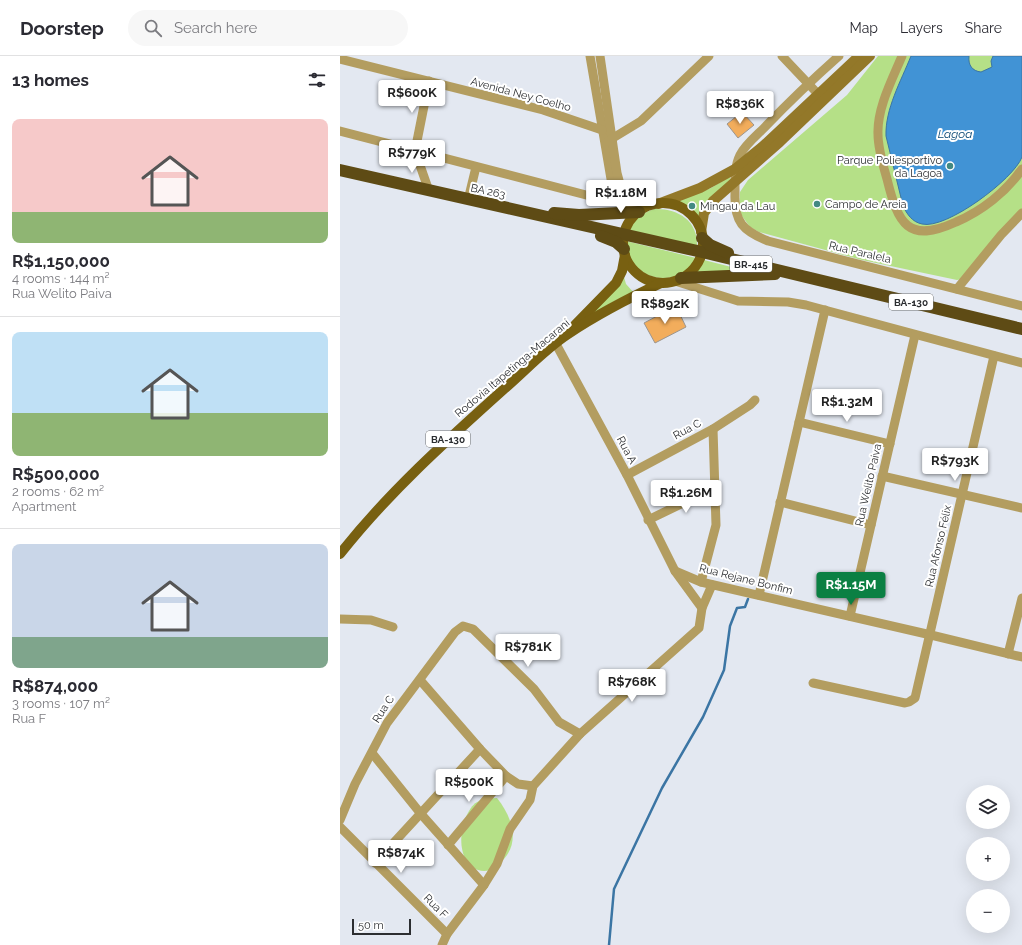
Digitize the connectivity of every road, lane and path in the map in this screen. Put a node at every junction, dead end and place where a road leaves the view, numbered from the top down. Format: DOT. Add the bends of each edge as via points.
graph roads {
  1 [pos="590,56"];
  2 [pos="600,56"];
  3 [pos="709,56"];
  4 [pos="782,56"];
  5 [pos="839,56"];
  6 [pos="859,56"];
  7 [pos="870,56"];
  8 [pos="902,56"];
  9 [pos="340,58"];
  10 [pos="429,82"];
  11 [pos="808,84"];
  12 [pos="818,94"];
  13 [pos="602,130"];
  14 [pos="340,131"];
  15 [pos="608,141"];
  16 [pos="416,151"];
  17 [pos="476,167"];
  18 [pos="735,169"];
  19 [pos="1022,169"];
  20 [pos="340,170"];
  21 [pos="735,181"];
  22 [pos="429,191"];
  23 [pos="621,195"];
  24 [pos="468,200"];
  25 [pos="658,204"];
  26 [pos="514,210"];
  27 [pos="641,211"];
  28 [pos="1021,218"];
  29 [pos="624,235"];
  30 [pos="702,235"];
  31 [pos="624,252"];
  32 [pos="702,252"];
  33 [pos="800,275"];
  34 [pos="678,280"];
  35 [pos="661,283"];
  36 [pos="957,288"];
  37 [pos="1022,306"];
  38 [pos="825,310"];
  39 [pos="1022,329"];
  40 [pos="566,335"];
  41 [pos="914,335"];
  42 [pos="556,344"];
  43 [pos="994,356"];
  44 [pos="1022,363"];
  45 [pos="755,400"];
  46 [pos="799,422"];
  47 [pos="713,429"];
  48 [pos="890,444"];
  49 [pos="627,476"];
  50 [pos="882,476"];
  51 [pos="714,488"];
  52 [pos="962,494"];
  53 [pos="780,502"];
  54 [pos="1022,508"];
  55 [pos="648,520"];
  56 [pos="871,525"];
  57 [pos="340,554"];
  58 [pos="675,572"];
  59 [pos="701,582"];
  60 [pos="712,585"];
  61 [pos="759,595"];
  62 [pos="1022,598"];
  63 [pos="702,608"];
  64 [pos="850,616"];
  65 [pos="340,618"];
  66 [pos="393,627"];
  67 [pos="931,635"];
  68 [pos="1008,654"];
  69 [pos="1022,657"];
  70 [pos="420,680"];
  71 [pos="814,683"];
  72 [pos="580,734"];
  73 [pos="480,749"];
  74 [pos="372,753"];
  75 [pos="506,776"];
  76 [pos="533,786"];
  77 [pos="421,814"];
  78 [pos="340,820"];
  79 [pos="340,827"];
  80 [pos="448,845"];
  81 [pos="375,863"];
  82 [pos="484,885"];
  83 [pos="447,934"];
  84 [pos="442,945"];
  1 -- 13 [label="street"];
  2 -- 15 [label="street"];
  3 -- 15 [label="street" via="642,121"];
  4 -- 11 [label="street"];
  5 -- 11 [label="street"];
  6 -- 12 [label="main road"];
  7 -- 21 [label="main road"];
  8 -- 19 [label="street" via="881,112 878,134 891,195 898,215 907,226 919,231 930,231 968,217 997,197"];
  9 -- 10 [label="street, Avenida Ney Coelho"];
  10 -- 13 [label="street, Avenida Ney Coelho" via="543,110"];
  10 -- 16 [label="street"];
  11 -- 12 [label="street"];
  11 -- 18 [label="street" via="744,148"];
  12 -- 18 [label="main road"];
  13 -- 15 [label="street"];
  14 -- 16 [label="street"];
  15 -- 23 [label="street"];
  16 -- 17 [label="street"];
  16 -- 22 [label="street"];
  17 -- 23 [label="street" via="590,196"];
  17 -- 24 [label="street"];
  18 -- 21 [label="street, Rua Paralela"];
  18 -- 25 [label="main road" via="700,188"];
  20 -- 22 [label="highway, BA 263 / BR-415"];
  21 -- 30 [label="main road" via="707,207"];
  21 -- 36 [label="street, Rua Paralela" via="735,212 745,229 756,236 775,243"];
  22 -- 24 [label="highway, BA 263 / BR-415"];
  23 -- 27 [label="street" via="633,202"];
  24 -- 26 [label="highway, BA 263 / BR-415"];
  25 -- 27 [label="main road"];
  25 -- 30 [label="main road" via="672,205 684,210 694,220"];
  26 -- 27 [label="highway" via="579,215"];
  26 -- 29 [label="highway, BR-415"];
  26 -- 31 [label="highway" via="600,235 616,242"];
  27 -- 29 [label="main road" via="629,222"];
  28 -- 36 [label="street" via="1001,235"];
  29 -- 31 [label="main road"];
  29 -- 32 [label="highway, BR-415"];
  30 -- 32 [label="main road"];
  30 -- 33 [label="highway" via="723,251"];
  31 -- 35 [label="main road" via="631,267 642,277"];
  31 -- 40 [label="main road" via="622,270 616,283"];
  32 -- 33 [label="highway, BR-415"];
  32 -- 34 [label="main road" via="696,265"];
  33 -- 34 [label="highway" via="754,274"];
  33 -- 39 [label="highway, BA-130"];
  34 -- 35 [label="main road"];
  34 -- 38 [label="street" via="738,301 788,302"];
  35 -- 40 [label="main road, Rodovia Itapetinga-Macaraní / BA-130" via="604,310"];
  36 -- 37 [label="street, Rua Paralela"];
  38 -- 41 [label="street"];
  38 -- 46 [label="street"];
  40 -- 42 [label="main road, Rodovia Itapetinga-Macaraní / BA-130"];
  41 -- 43 [label="street"];
  41 -- 48 [label="street, Rua Welito Paiva"];
  42 -- 49 [label="street, Rua A"];
  42 -- 57 [label="main road, Rodovia Itapetinga-Macaraní / BA-130" via="455,432 363,525"];
  43 -- 44 [label="street"];
  43 -- 52 [label="street, Rua Afonso Félix"];
  45 -- 47 [label="street, Rua C"];
  46 -- 48 [label="street"];
  46 -- 53 [label="street"];
  47 -- 49 [label="street, Rua C"];
  47 -- 51 [label="street"];
  48 -- 50 [label="street, Rua Welito Paiva"];
  49 -- 55 [label="street, Rua A"];
  50 -- 52 [label="street"];
  50 -- 56 [label="street, Rua Welito Paiva"];
  51 -- 55 [label="street"];
  51 -- 59 [label="street" via="716,525"];
  52 -- 54 [label="street"];
  52 -- 67 [label="street, Rua Afonso Félix"];
  53 -- 56 [label="street"];
  53 -- 61 [label="street"];
  55 -- 58 [label="street, Rua A"];
  56 -- 64 [label="street, Rua Welito Paiva"];
  58 -- 59 [label="street, Rua Rejane Bonfim"];
  58 -- 63 [label="street, Rua A"];
  59 -- 60 [label="street, Rua Rejane Bonfim"];
  60 -- 61 [label="street, Rua Rejane Bonfim"];
  60 -- 63 [label="street"];
  61 -- 64 [label="street, Rua Rejane Bonfim"];
  62 -- 68 [label="street"];
  63 -- 72 [label="street" via="701,622 694,634"];
  64 -- 67 [label="street, Rua Rejane Bonfim"];
  65 -- 66 [label="street" via="371,620"];
  67 -- 68 [label="street, Rua Rejane Bonfim"];
  67 -- 71 [label="street, Rua Afonso Félix" via="917,695 913,700 905,703"];
  68 -- 69 [label="street, Rua Rejane Bonfim"];
  70 -- 72 [label="street, Rua C" via="455,632 466,626 473,629 508,662 544,701 559,722"];
  70 -- 73 [label="street"];
  70 -- 74 [label="street, Rua C" via="394,712"];
  72 -- 76 [label="street"];
  73 -- 75 [label="street"];
  73 -- 77 [label="street"];
  74 -- 77 [label="street"];
  74 -- 78 [label="street, Rua C"];
  75 -- 76 [label="street" via="518,784"];
  75 -- 80 [label="street"];
  76 -- 82 [label="street" via="530,800 510,828 502,853"];
  77 -- 80 [label="street"];
  77 -- 81 [label="street"];
  79 -- 81 [label="street, Rua F"];
  80 -- 82 [label="street"];
  81 -- 83 [label="street, Rua F"];
  82 -- 83 [label="street"];
  83 -- 84 [label="street"];
}
